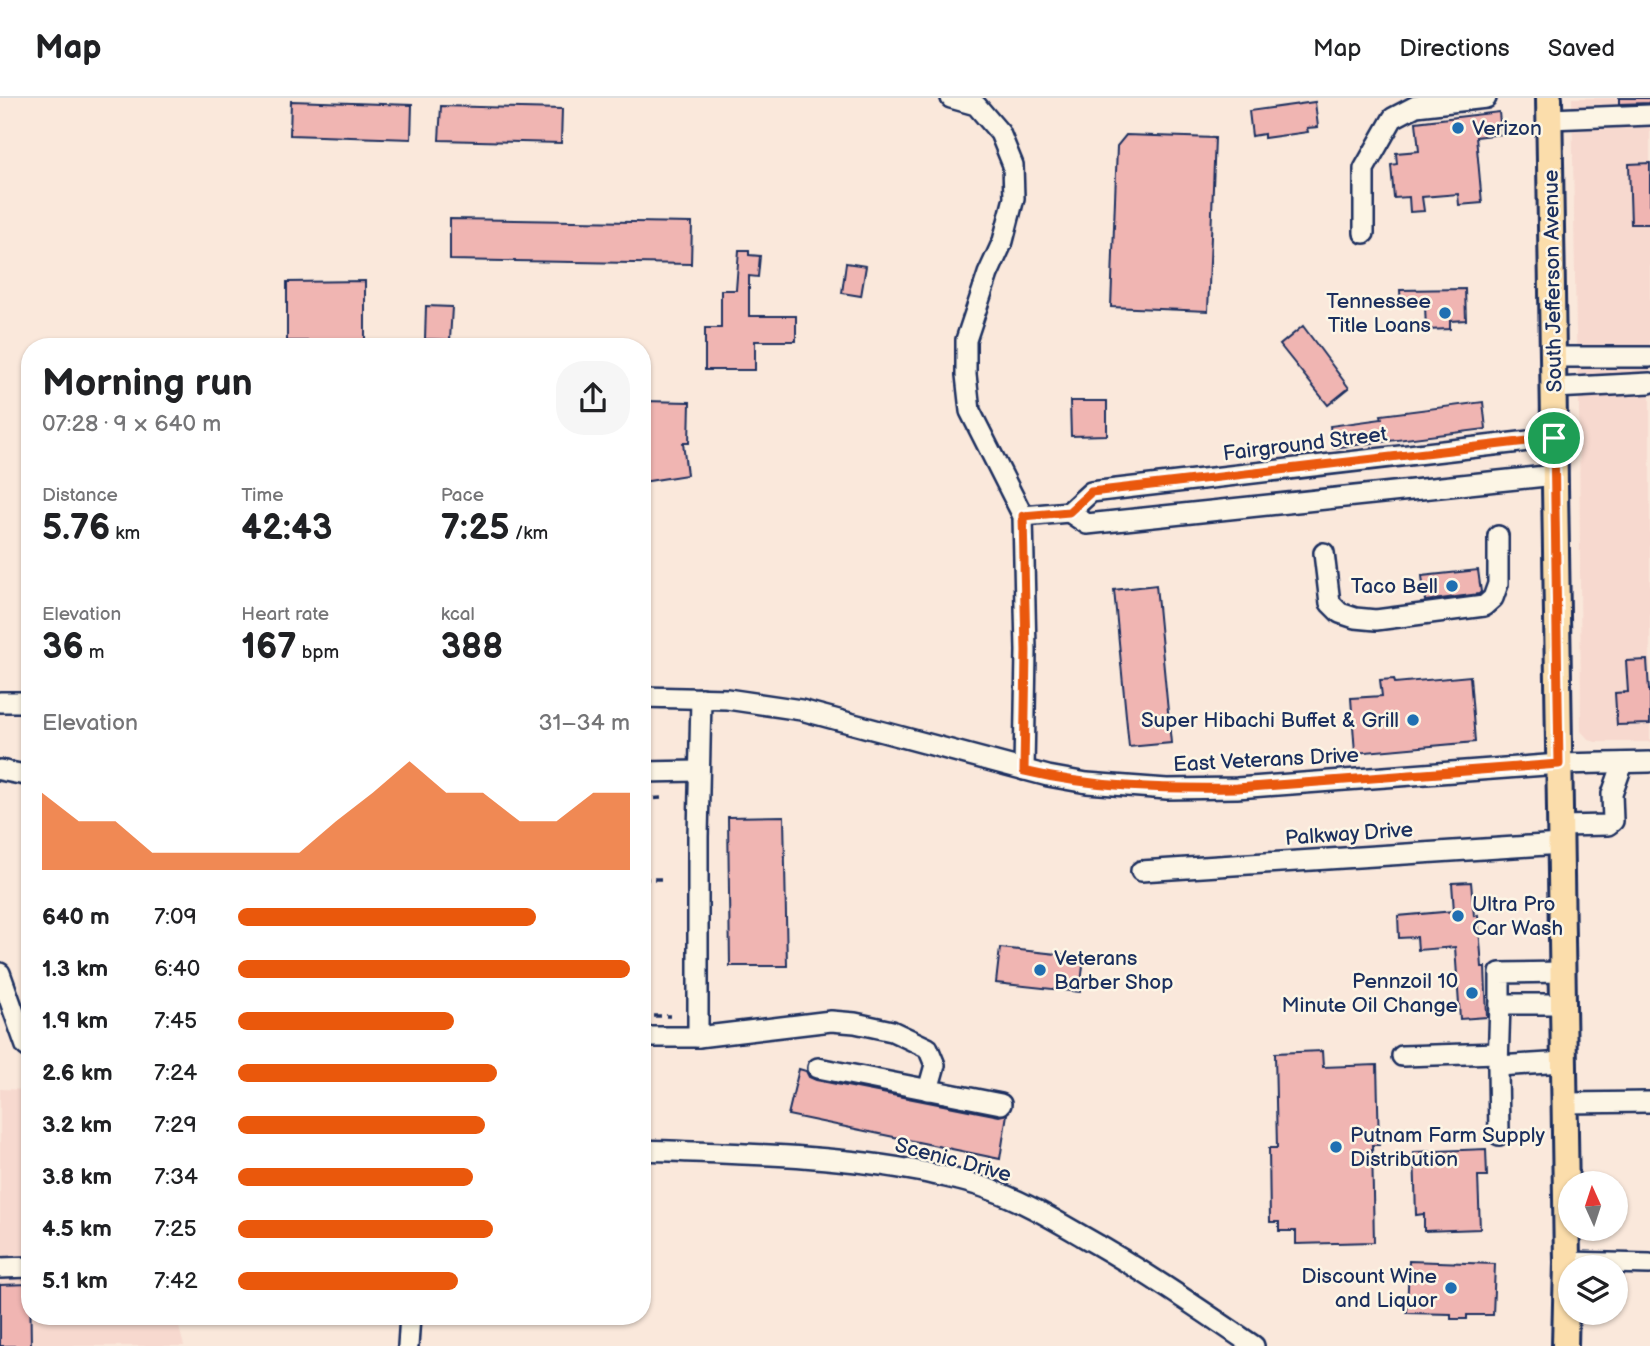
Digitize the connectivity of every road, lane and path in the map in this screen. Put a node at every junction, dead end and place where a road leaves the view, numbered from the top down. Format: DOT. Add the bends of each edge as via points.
graph roads {
  1 [pos="951,98"];
  2 [pos="1486,98"];
  3 [pos="1550,109"];
  4 [pos="1650,116"];
  5 [pos="1364,233"];
  6 [pos="1553,357"];
  7 [pos="1650,357"];
  8 [pos="1650,383"];
  9 [pos="1555,388"];
  10 [pos="1554,438"];
  11 [pos="1555,475"];
  12 [pos="1069,512"];
  13 [pos="1023,516"];
  14 [pos="1498,536"];
  15 [pos="1324,553"];
  16 [pos="651,697"];
  17 [pos="701,698"];
  18 [pos="0,702"];
  19 [pos="21,702"];
  20 [pos="1650,762"];
  21 [pos="1623,763"];
  22 [pos="1559,764"];
  23 [pos="0,770"];
  24 [pos="698,771"];
  25 [pos="1024,771"];
  26 [pos="651,772"];
  27 [pos="21,774"];
  28 [pos="662,798"];
  29 [pos="651,799"];
  30 [pos="1561,835"];
  31 [pos="1141,871"];
  32 [pos="651,879"];
  33 [pos="665,879"];
  34 [pos="1563,972"];
  35 [pos="0,973"];
  36 [pos="1500,1004"];
  37 [pos="1563,1004"];
  38 [pos="651,1016"];
  39 [pos="670,1016"];
  40 [pos="21,1032"];
  41 [pos="651,1037"];
  42 [pos="698,1037"];
  43 [pos="1402,1056"];
  44 [pos="1498,1060"];
  45 [pos="1564,1062"];
  46 [pos="818,1068"];
  47 [pos="928,1090"];
  48 [pos="1650,1102"];
  49 [pos="1565,1103"];
  50 [pos="1001,1104"];
  51 [pos="1499,1135"];
  52 [pos="651,1150"];
  53 [pos="1567,1255"];
  54 [pos="1628,1263"];
  55 [pos="1650,1264"];
  56 [pos="21,1267"];
  57 [pos="0,1268"];
  58 [pos="409,1325"];
  59 [pos="1566,1325"];
  60 [pos="408,1346"];
  61 [pos="1254,1346"];
  62 [pos="1565,1346"];
  1 -- 13 [label="street" via="976,105 1000,133 1013,166 1014,198 966,340 965,375 970,411"];
  2 -- 5 [label="street" via="1416,106 1392,118 1364,169"];
  3 -- 4 [label="street"];
  3 -- 6 [label="main road, South Jefferson Avenue"];
  6 -- 7 [label="street"];
  6 -- 9 [label="main road, South Jefferson Avenue"];
  8 -- 9 [label="street"];
  9 -- 10 [label="main road, South Jefferson Avenue"];
  10 -- 11 [label="main road, South Jefferson Avenue"];
  10 -- 12 [label="street, Fairground Street" via="1091,492"];
  11 -- 12 [label="street" via="1087,524"];
  11 -- 22 [label="main road, South Jefferson Avenue"];
  12 -- 13 [label="street"];
  13 -- 25 [label="street"];
  14 -- 15 [label="street" via="1498,584 1484,606 1376,620 1340,613 1330,603"];
  16 -- 17 [label="street, East Veterans Drive"];
  17 -- 24 [label="street"];
  17 -- 25 [label="street, East Veterans Drive" via="801,710"];
  18 -- 19 [label="street"];
  20 -- 21 [label="street, East Veterans Drive"];
  21 -- 22 [label="street, East Veterans Drive"];
  21 -- 30 [label="street, Palkway Drive" via="1612,794 1614,821"];
  22 -- 25 [label="street, East Veterans Drive" via="1212,789 1087,783"];
  22 -- 30 [label="main road, South Jefferson Avenue"];
  23 -- 27 [label="street"];
  24 -- 26 [label="street"];
  24 -- 42 [label="street"];
  28 -- 29 [label="path"];
  30 -- 31 [label="street, Palkway Drive"];
  30 -- 34 [label="main road, South Jefferson Avenue"];
  32 -- 33 [label="path"];
  34 -- 36 [label="street" via="1500,973"];
  34 -- 37 [label="main road, South Jefferson Avenue"];
  35 -- 40 [label="street"];
  36 -- 37 [label="street"];
  36 -- 44 [label="street"];
  37 -- 45 [label="main road, South Jefferson Avenue"];
  38 -- 39 [label="path"];
  41 -- 42 [label="street"];
  42 -- 47 [label="street" via="831,1021 892,1031 928,1048 935,1065"];
  43 -- 44 [label="street"];
  44 -- 45 [label="street"];
  44 -- 51 [label="street"];
  45 -- 49 [label="main road, South Jefferson Avenue"];
  46 -- 47 [label="street"];
  47 -- 50 [label="street"];
  48 -- 49 [label="street"];
  49 -- 53 [label="main road, South Jefferson Avenue"];
  52 -- 61 [label="street, Scenic Drive" via="887,1165 987,1188 1031,1206 1097,1244"];
  54 -- 55 [label="street"];
  56 -- 57 [label="street"];
  58 -- 60 [label="street"];
  59 -- 62 [label="main road, South Jefferson Avenue"];
}
